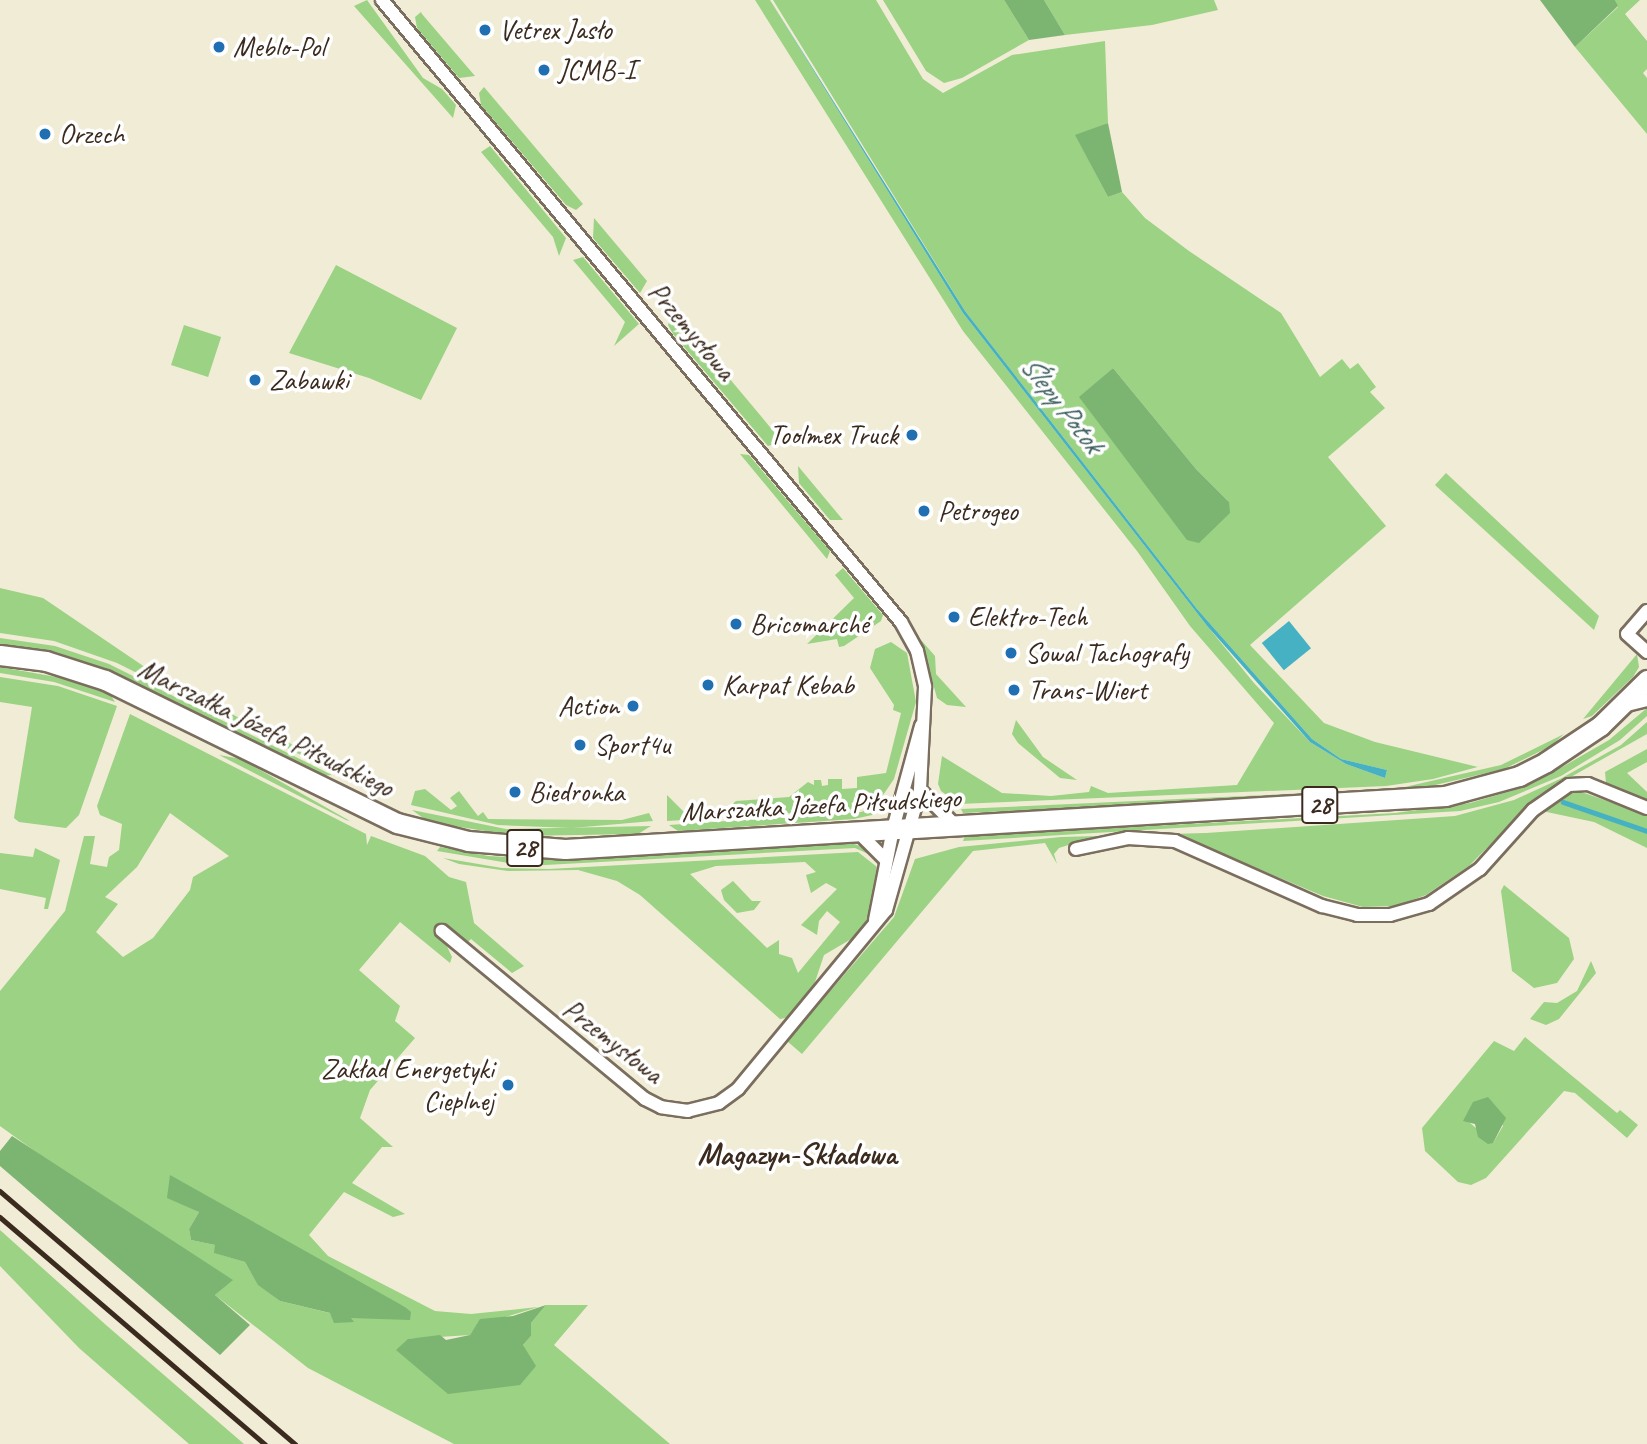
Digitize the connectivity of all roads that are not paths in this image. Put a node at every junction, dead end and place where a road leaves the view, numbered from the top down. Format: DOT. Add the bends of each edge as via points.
graph roads {
  1 [pos="382,0"];
  2 [pos="1647,611"];
  3 [pos="1647,652"];
  4 [pos="0,655"];
  5 [pos="1647,680"];
  6 [pos="1647,700"];
  7 [pos="1623,706"];
  8 [pos="925,713"];
  9 [pos="920,790"];
  10 [pos="1647,808"];
  11 [pos="954,824"];
  12 [pos="901,828"];
  13 [pos="857,831"];
  14 [pos="1076,849"];
  15 [pos="886,860"];
  16 [pos="442,930"];
  17 [pos="872,930"];
  1 -- 8 [label="street, Przemysłowa" via="901,622 917,651"];
  2 -- 3 [label="street" via="1627,634"];
  4 -- 13 [label="main road, Marszałka Józefa Piłsudskiego / 28" via="46,661 105,680 353,804 445,837 516,848 565,849"];
  5 -- 7 [label="main road, Marszałka Józefa Piłsudskiego / 28"];
  6 -- 7 [label="street"];
  7 -- 11 [label="main road, Marszałka Józefa Piłsudskiego / 28" via="1582,740 1531,771 1445,796"];
  8 -- 9 [label="street, Przemysłowa"];
  8 -- 12 [label="street, Przemysłowa"];
  9 -- 11 [label="street"];
  9 -- 12 [label="street, Przemysłowa"];
  10 -- 14 [label="street" via="1588,785 1569,785 1533,810 1480,869 1429,904 1390,915 1357,915 1322,906 1175,841 1128,838"];
  11 -- 12 [label="main road, Marszałka Józefa Piłsudskiego / 28"];
  12 -- 13 [label="main road, Marszałka Józefa Piłsudskiego / 28"];
  12 -- 15 [label="street, Przemysłowa"];
  12 -- 17 [label="street, Przemysłowa" via="891,898"];
  13 -- 15 [label="street"];
  15 -- 17 [label="street, Przemysłowa"];
  16 -- 17 [label="street, Przemysłowa" via="636,1093 661,1107 688,1111 712,1107 733,1095"];
}
